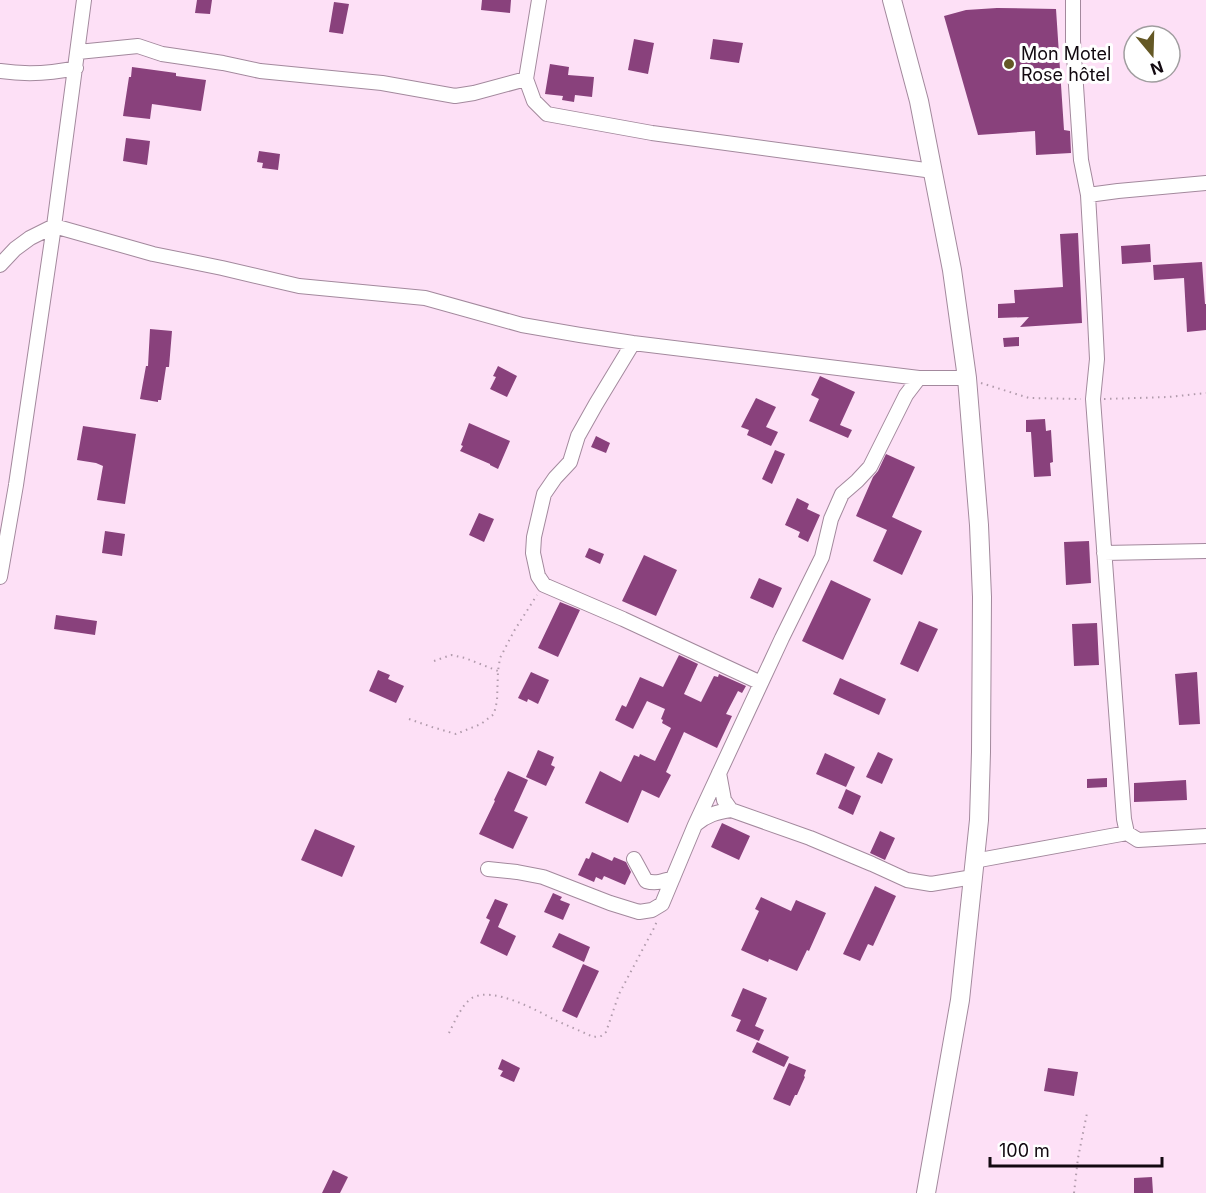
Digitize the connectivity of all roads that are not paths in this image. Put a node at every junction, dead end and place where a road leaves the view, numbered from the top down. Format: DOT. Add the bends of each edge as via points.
graph roads {
  1 [pos="84,0"];
  2 [pos="539,0"];
  3 [pos="892,0"];
  4 [pos="1073,0"];
  5 [pos="78,52"];
  6 [pos="76,68"];
  7 [pos="0,70"];
  8 [pos="526,79"];
  9 [pos="933,171"];
  10 [pos="1206,183"];
  11 [pos="1088,195"];
  12 [pos="54,226"];
  13 [pos="0,265"];
  14 [pos="633,344"];
  15 [pos="919,378"];
  16 [pos="967,378"];
  17 [pos="1206,551"];
  18 [pos="1104,553"];
  19 [pos="0,577"];
  20 [pos="761,683"];
  21 [pos="719,773"];
  22 [pos="731,810"];
  23 [pos="695,825"];
  24 [pos="1127,833"];
  25 [pos="1206,836"];
  26 [pos="634,859"];
  27 [pos="488,869"];
  28 [pos="974,869"];
  29 [pos="674,878"];
  30 [pos="926,1193"];
  1 -- 5 [label="street"];
  2 -- 8 [label="street"];
  3 -- 9 [label="main road"];
  4 -- 11 [label="street" via="1079,136"];
  5 -- 6 [label="street"];
  5 -- 8 [label="street" via="138,46 162,54 260,71 382,83 455,96"];
  6 -- 7 [label="street" via="22,74"];
  6 -- 12 [label="street"];
  8 -- 9 [label="street" via="534,101 547,114 663,135"];
  9 -- 16 [label="main road"];
  10 -- 11 [label="street"];
  11 -- 18 [label="street" via="1097,359 1093,399"];
  12 -- 13 [label="street" via="30,237"];
  12 -- 14 [label="street" via="153,254 299,286 425,298 522,325"];
  12 -- 19 [label="street"];
  14 -- 15 [label="street"];
  14 -- 20 [label="street" via="596,404 570,462 544,494 534,537 538,576 544,585"];
  15 -- 16 [label="street"];
  15 -- 20 [label="street" via="906,395 870,467 842,494 822,557"];
  16 -- 28 [label="main road" via="982,597 981,752"];
  17 -- 18 [label="street"];
  18 -- 24 [label="street"];
  20 -- 21 [label="street"];
  21 -- 22 [label="street" via="724,800"];
  21 -- 23 [label="street"];
  22 -- 23 [label="street" via="705,816"];
  22 -- 28 [label="street" via="810,838 907,880 931,884"];
  23 -- 29 [label="street"];
  24 -- 25 [label="street" via="1138,840"];
  24 -- 28 [label="street"];
  26 -- 29 [label="street" via="646,881"];
  27 -- 29 [label="street" via="543,877 639,912 662,904"];
  28 -- 30 [label="main road" via="960,1000"];
}
